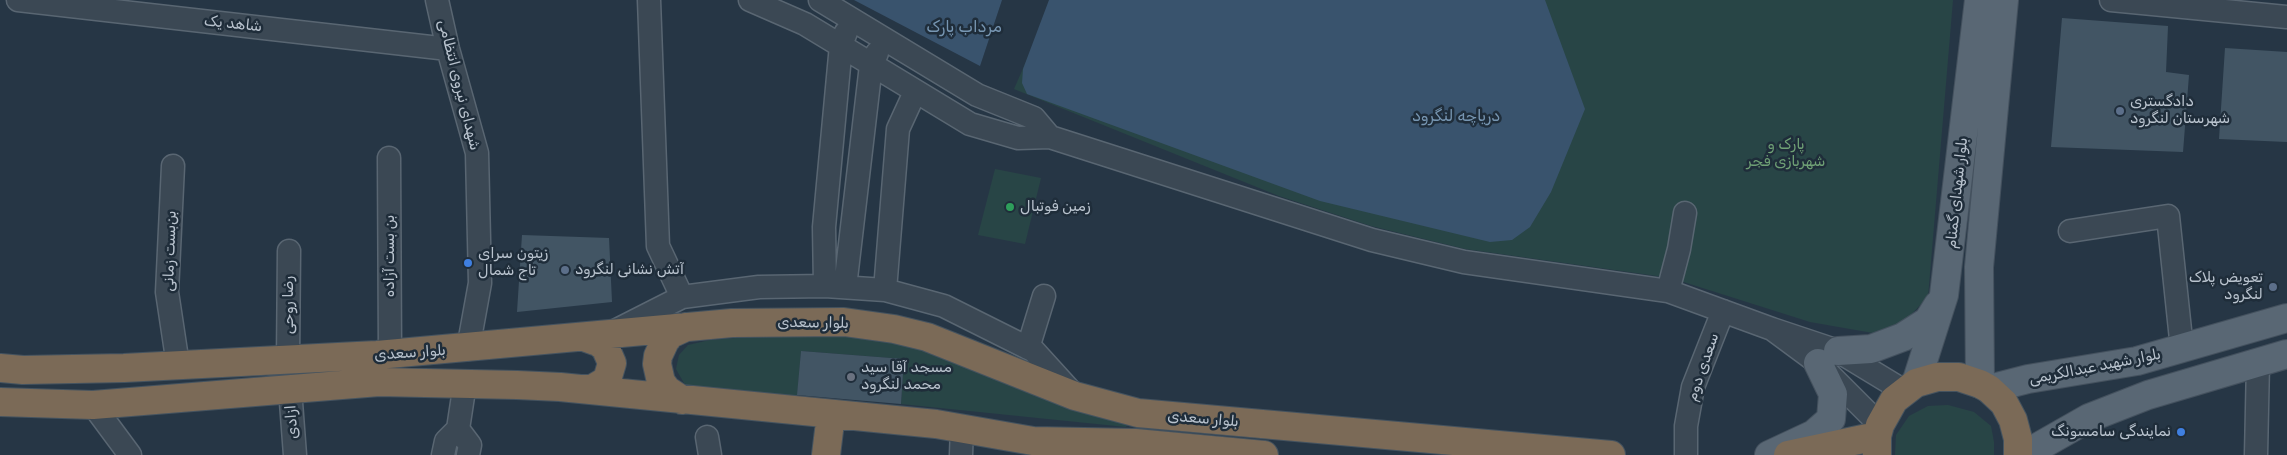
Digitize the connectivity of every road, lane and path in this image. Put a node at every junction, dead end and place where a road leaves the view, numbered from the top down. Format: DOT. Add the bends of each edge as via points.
graph roads {
  1 [pos="18,0"];
  2 [pos="437,0"];
  3 [pos="649,0"];
  4 [pos="750,0"];
  5 [pos="820,0"];
  6 [pos="1979,0"];
  7 [pos="2004,0"];
  8 [pos="2111,0"];
  9 [pos="851,17"];
  10 [pos="2287,17"];
  11 [pos="883,37"];
  12 [pos="841,45"];
  13 [pos="448,49"];
  14 [pos="872,65"];
  15 [pos="915,92"];
  16 [pos="1050,136"];
  17 [pos="389,158"];
  18 [pos="173,166"];
  19 [pos="1685,213"];
  20 [pos="2070,231"];
  21 [pos="289,250"];
  22 [pos="835,286"];
  23 [pos="885,290"];
  24 [pos="1668,291"];
  25 [pos="1944,295"];
  26 [pos="1044,296"];
  27 [pos="682,297"];
  28 [pos="1723,311"];
  29 [pos="2287,318"];
  30 [pos="686,327"];
  31 [pos="595,336"];
  32 [pos="1028,348"];
  33 [pos="2182,348"];
  34 [pos="468,349"];
  35 [pos="390,354"];
  36 [pos="2287,354"];
  37 [pos="1828,357"];
  38 [pos="288,360"];
  39 [pos="2258,363"];
  40 [pos="178,365"];
  41 [pos="0,368"];
  42 [pos="465,383"];
  43 [pos="1910,387"];
  44 [pos="1985,387"];
  45 [pos="290,389"];
  46 [pos="584,389"];
  47 [pos="1075,396"];
  48 [pos="682,400"];
  49 [pos="0,402"];
  50 [pos="93,405"];
  51 [pos="838,415"];
  52 [pos="962,427"];
  53 [pos="458,429"];
  54 [pos="1878,439"];
  55 [pos="1031,448"];
  56 [pos="1113,449"];
  57 [pos="130,455"];
  58 [pos="295,455"];
  59 [pos="443,455"];
  60 [pos="468,455"];
  61 [pos="826,455"];
  62 [pos="842,455"];
  63 [pos="961,455"];
  64 [pos="1246,455"];
  65 [pos="1611,455"];
  66 [pos="1686,455"];
  67 [pos="1769,455"];
  68 [pos="1788,455"];
  69 [pos="2018,455"];
  70 [pos="2024,455"];
  71 [pos="2256,455"];
  1 -- 13 [label="street, شاهد یک"];
  2 -- 13 [label="street, شهدای نیروی انتظامی"];
  3 -- 27 [label="street" via="658,246"];
  4 -- 12 [label="street" via="805,24"];
  5 -- 9 [label="street"];
  6 -- 25 [label="main road, بلوار شهدای گمنام"];
  7 -- 44 [label="main road, بلوار شهدای گمنام" via="1980,267"];
  8 -- 10 [label="street"];
  9 -- 11 [label="street"];
  9 -- 12 [label="street"];
  11 -- 14 [label="street"];
  11 -- 16 [label="street" via="977,95 1034,118"];
  12 -- 14 [label="street"];
  12 -- 22 [label="street" via="824,227"];
  13 -- 34 [label="street, شهدای نیروی انتظامی" via="477,153 480,283"];
  14 -- 15 [label="street"];
  14 -- 22 [label="street"];
  15 -- 16 [label="street" via="970,124 1018,138"];
  15 -- 23 [label="street" via="898,129"];
  16 -- 24 [label="street" via="1372,240 1464,262"];
  17 -- 35 [label="street, بن بست آزاده"];
  18 -- 40 [label="street, بن‌بست زمانی" via="167,292"];
  19 -- 24 [label="street"];
  20 -- 33 [label="street" via="2168,216"];
  21 -- 38 [label="street, رضا روحی"];
  22 -- 23 [label="street"];
  22 -- 27 [label="street" via="759,287"];
  23 -- 32 [label="street" via="944,306"];
  24 -- 28 [label="street"];
  25 -- 37 [label="main road" via="1928,321 1903,338 1870,349"];
  25 -- 43 [label="main road, بلوار شهدای گمنام"];
  26 -- 32 [label="street"];
  27 -- 31 [label="street"];
  28 -- 37 [label="street" via="1772,329"];
  28 -- 66 [label="street, سعدی دوم" via="1694,387 1686,426"];
  29 -- 33 [label="main road, بلوار شهید عبدالکریمی"];
  30 -- 31 [label="highway, بلوار سعدی"];
  30 -- 47 [label="highway, بلوار سعدی" via="798,321 844,322 894,329 947,343"];
  30 -- 48 [label="highway" via="665,341 657,364 667,390"];
  31 -- 34 [label="highway, بلوار سعدی"];
  31 -- 46 [label="highway" via="605,347 612,363 607,380 592,389"];
  32 -- 47 [label="street"];
  33 -- 44 [label="main road, بلوار شهید عبدالکریمی" via="2137,362"];
  34 -- 35 [label="highway, بلوار سعدی"];
  35 -- 38 [label="highway, بلوار سعدی"];
  36 -- 39 [label="main road"];
  37 -- 43 [label="street"];
  37 -- 54 [label="street"];
  37 -- 67 [label="main road" via="1833,394 1831,419 1814,434"];
  38 -- 40 [label="highway, بلوار سعدی"];
  39 -- 70 [label="main road" via="2148,395 2088,418"];
  39 -- 71 [label="street"];
  40 -- 41 [label="highway, بلوار سعدی"];
  42 -- 45 [label="highway, بلوار سعدی" via="379,382"];
  42 -- 46 [label="highway, بلوار سعدی"];
  42 -- 53 [label="street"];
  43 -- 44 [label="highway" via="1937,377 1959,377"];
  43 -- 54 [label="highway" via="1890,406"];
  44 -- 69 [label="highway" via="2004,403 2013,420"];
  45 -- 50 [label="highway, بلوار سعدی"];
  45 -- 58 [label="street, ازادی"];
  46 -- 48 [label="highway, بلوار سعدی"];
  47 -- 65 [label="highway, بلوار سعدی" via="1138,413"];
  48 -- 51 [label="highway, بلوار سعدی"];
  49 -- 50 [label="highway, بلوار سعدی"];
  50 -- 57 [label="street"];
  51 -- 52 [label="highway, بلوار سعدی"];
  51 -- 61 [label="highway"];
  51 -- 62 [label="highway"];
  52 -- 55 [label="highway, بلوار سعدی"];
  52 -- 63 [label="street"];
  53 -- 59 [label="street" via="446,441"];
  53 -- 60 [label="street" via="470,445"];
  54 -- 68 [label="highway"];
  55 -- 56 [label="highway, بلوار سعدی"];
  56 -- 64 [label="highway, بلوار سعدی"];
}
